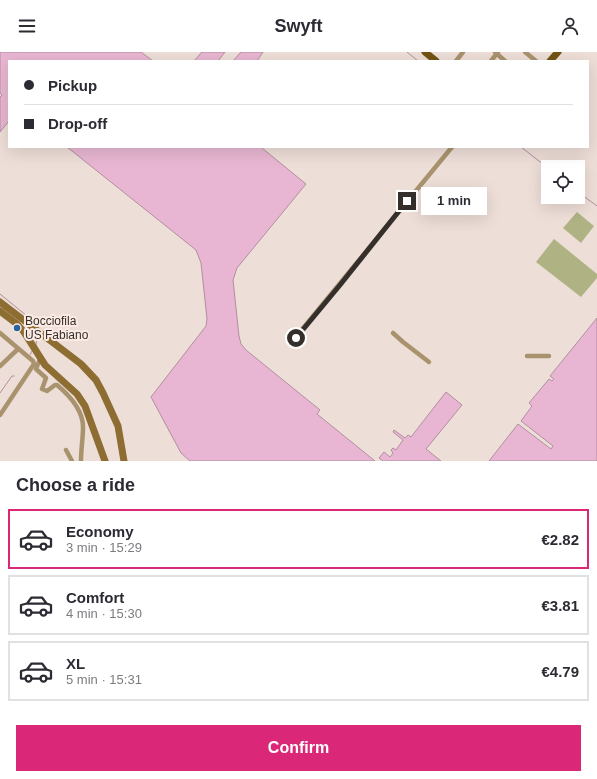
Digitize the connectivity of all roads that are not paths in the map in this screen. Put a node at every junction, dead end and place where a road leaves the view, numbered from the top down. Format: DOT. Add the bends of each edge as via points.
graph roads {
  1 [pos="424,52"];
  2 [pos="463,52"];
  3 [pos="525,52"];
  4 [pos="558,52"];
  5 [pos="435,60"];
  6 [pos="457,60"];
  7 [pos="535,60"];
  8 [pos="551,60"];
  9 [pos="451,148"];
  10 [pos="0,302"];
  11 [pos="0,311"];
  12 [pos="393,333"];
  13 [pos="0,334"];
  14 [pos="296,338"];
  15 [pos="18,349"];
  16 [pos="527,356"];
  17 [pos="549,356"];
  18 [pos="40,359"];
  19 [pos="429,362"];
  20 [pos="0,366"];
  21 [pos="0,416"];
  22 [pos="66,450"];
  23 [pos="72,461"];
  24 [pos="81,461"];
  25 [pos="105,461"];
  26 [pos="124,461"];
  1 -- 5 [label="main road"];
  2 -- 6 [label="street"];
  3 -- 7 [label="street"];
  4 -- 8 [label="main road"];
  9 -- 14 [label="street"];
  10 -- 26 [label="main road" via="81,364 96,380 118,426"];
  11 -- 18 [label="main road" via="24,332"];
  12 -- 19 [label="street"];
  13 -- 15 [label="street"];
  15 -- 20 [label="street"];
  15 -- 21 [label="street" via="33,361 34,366"];
  16 -- 17 [label="street"];
  18 -- 24 [label="street" via="36,369 46,378 42,389 47,391 57,385 73,401 80,414 83,427"];
  18 -- 25 [label="main road" via="77,394 85,406"];
  22 -- 23 [label="street"];
}
